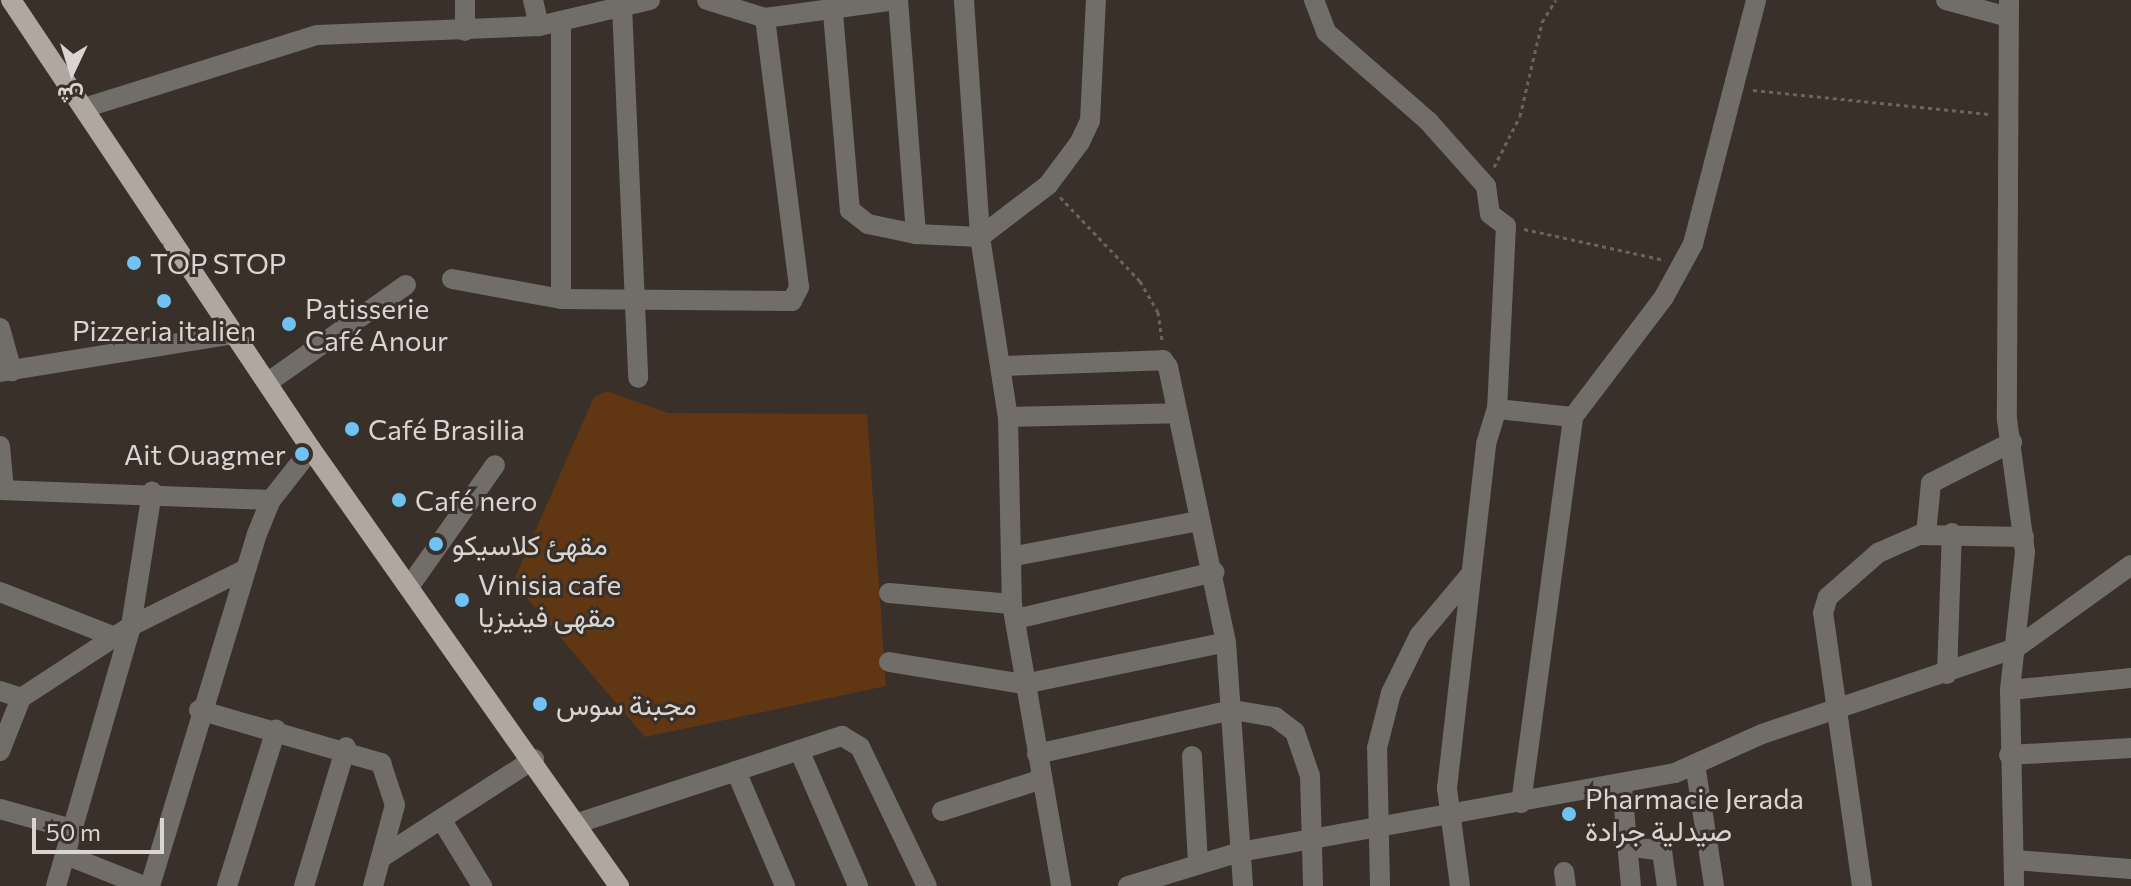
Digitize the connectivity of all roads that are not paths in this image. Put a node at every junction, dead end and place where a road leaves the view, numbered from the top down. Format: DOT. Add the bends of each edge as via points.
graph roads {
  1 [pos="11,0"];
  2 [pos="465,0"];
  3 [pos="533,0"];
  4 [pos="650,0"];
  5 [pos="707,0"];
  6 [pos="897,0"];
  7 [pos="964,0"];
  8 [pos="1096,0"];
  9 [pos="1314,0"];
  10 [pos="1756,0"];
  11 [pos="1946,0"];
  12 [pos="622,6"];
  13 [pos="2008,9"];
  14 [pos="833,13"];
  15 [pos="765,18"];
  16 [pos="561,22"];
  17 [pos="539,26"];
  18 [pos="465,31"];
  19 [pos="84,108"];
  20 [pos="916,234"];
  21 [pos="980,237"];
  22 [pos="452,279"];
  23 [pos="406,285"];
  24 [pos="561,299"];
  25 [pos="636,303"];
  26 [pos="0,328"];
  27 [pos="235,334"];
  28 [pos="1003,366"];
  29 [pos="6,371"];
  30 [pos="638,378"];
  31 [pos="267,383"];
  32 [pos="1497,409"];
  33 [pos="1178,413"];
  34 [pos="1008,417"];
  35 [pos="1573,417"];
  36 [pos="2012,442"];
  37 [pos="0,446"];
  38 [pos="311,449"];
  39 [pos="495,465"];
  40 [pos="2,490"];
  41 [pos="152,492"];
  42 [pos="271,500"];
  43 [pos="1198,521"];
  44 [pos="1952,533"];
  45 [pos="1926,534"];
  46 [pos="2024,537"];
  47 [pos="1015,556"];
  48 [pos="2131,565"];
  49 [pos="246,569"];
  50 [pos="1215,572"];
  51 [pos="1470,575"];
  52 [pos="409,587"];
  53 [pos="0,592"];
  54 [pos="889,593"];
  55 [pos="1014,612"];
  56 [pos="123,632"];
  57 [pos="1226,642"];
  58 [pos="2016,648"];
  59 [pos="889,662"];
  60 [pos="1947,674"];
  61 [pos="2131,678"];
  62 [pos="1024,684"];
  63 [pos="2010,690"];
  64 [pos="0,691"];
  65 [pos="21,698"];
  66 [pos="1836,708"];
  67 [pos="199,710"];
  68 [pos="1233,710"];
  69 [pos="276,730"];
  70 [pos="346,747"];
  71 [pos="2131,748"];
  72 [pos="799,750"];
  73 [pos="0,751"];
  74 [pos="1037,754"];
  75 [pos="2009,755"];
  76 [pos="1192,756"];
  77 [pos="534,759"];
  78 [pos="1695,764"];
  79 [pos="736,771"];
  80 [pos="1039,780"];
  81 [pos="1622,786"];
  82 [pos="1521,803"];
  83 [pos="0,809"];
  84 [pos="942,811"];
  85 [pos="1451,817"];
  86 [pos="441,819"];
  87 [pos="578,823"];
  88 [pos="72,829"];
  89 [pos="1375,829"];
  90 [pos="1312,841"];
  91 [pos="1627,846"];
  92 [pos="1240,852"];
  93 [pos="66,855"];
  94 [pos="382,857"];
  95 [pos="2014,860"];
  96 [pos="1198,863"];
  97 [pos="2131,869"];
  98 [pos="1160,881"];
  99 [pos="612,884"];
  100 [pos="56,886"];
  101 [pos="147,886"];
  102 [pos="227,886"];
  103 [pos="304,886"];
  104 [pos="373,886"];
  105 [pos="482,886"];
  106 [pos="785,886"];
  107 [pos="858,886"];
  108 [pos="927,886"];
  109 [pos="1061,886"];
  110 [pos="1128,886"];
  111 [pos="1243,886"];
  112 [pos="1313,886"];
  113 [pos="1380,886"];
  114 [pos="1460,886"];
  115 [pos="1631,886"];
  116 [pos="1667,886"];
  117 [pos="1714,886"];
  118 [pos="1862,886"];
  119 [pos="2014,886"];
  1 -- 19 [label="main road"];
  2 -- 18 [label="street"];
  3 -- 17 [label="street"];
  4 -- 12 [label="street"];
  5 -- 15 [label="street"];
  6 -- 14 [label="street"];
  6 -- 20 [label="street"];
  7 -- 21 [label="street"];
  8 -- 21 [label="street" via="1090,121 1048,185"];
  9 -- 32 [label="street" via="1326,32 1428,121 1486,186 1490,214 1506,226"];
  10 -- 35 [label="street" via="1701,222 1664,297"];
  11 -- 13 [label="street"];
  12 -- 16 [label="street"];
  12 -- 25 [label="street"];
  13 -- 36 [label="street" via="2004,115"];
  14 -- 15 [label="street"];
  14 -- 20 [label="street" via="850,210 868,224"];
  15 -- 25 [label="street" via="796,296 785,305"];
  16 -- 17 [label="street"];
  16 -- 24 [label="street"];
  17 -- 18 [label="street"];
  18 -- 19 [label="street" via="317,35"];
  19 -- 27 [label="main road"];
  20 -- 21 [label="street"];
  21 -- 28 [label="street"];
  22 -- 24 [label="street"];
  23 -- 31 [label="street"];
  24 -- 25 [label="street"];
  25 -- 30 [label="street"];
  26 -- 29 [label="street"];
  27 -- 29 [label="street"];
  27 -- 31 [label="main road"];
  28 -- 33 [label="street" via="1163,360"];
  28 -- 34 [label="street"];
  31 -- 38 [label="main road"];
  32 -- 35 [label="street"];
  32 -- 51 [label="street"];
  33 -- 34 [label="street"];
  33 -- 43 [label="street"];
  34 -- 47 [label="street"];
  35 -- 82 [label="street"];
  36 -- 45 [label="street" via="1931,483"];
  36 -- 46 [label="street"];
  37 -- 40 [label="street"];
  38 -- 42 [label="street"];
  38 -- 52 [label="main road"];
  39 -- 52 [label="street"];
  40 -- 41 [label="street"];
  41 -- 42 [label="street"];
  41 -- 56 [label="street"];
  42 -- 49 [label="street"];
  43 -- 47 [label="street"];
  43 -- 50 [label="street"];
  44 -- 45 [label="street"];
  44 -- 46 [label="street"];
  44 -- 60 [label="street"];
  45 -- 66 [label="street" via="1878,553 1828,597 1823,613"];
  46 -- 58 [label="street"];
  47 -- 55 [label="street"];
  48 -- 58 [label="street"];
  49 -- 56 [label="street"];
  49 -- 67 [label="street"];
  50 -- 55 [label="street"];
  50 -- 57 [label="street"];
  51 -- 85 [label="street" via="1447,788"];
  51 -- 89 [label="street" via="1419,636 1391,693 1377,748"];
  52 -- 77 [label="main road"];
  53 -- 56 [label="street"];
  54 -- 55 [label="street"];
  55 -- 62 [label="street"];
  56 -- 65 [label="street"];
  56 -- 88 [label="street"];
  57 -- 62 [label="street"];
  57 -- 68 [label="street"];
  58 -- 60 [label="street"];
  58 -- 63 [label="street"];
  59 -- 62 [label="street"];
  60 -- 66 [label="street"];
  61 -- 63 [label="street"];
  62 -- 74 [label="street"];
  63 -- 75 [label="street"];
  64 -- 65 [label="street"];
  65 -- 73 [label="street"];
  66 -- 78 [label="street"];
  66 -- 118 [label="street"];
  67 -- 69 [label="street"];
  67 -- 101 [label="street"];
  68 -- 74 [label="street"];
  68 -- 90 [label="street" via="1275,717 1295,732 1310,776"];
  68 -- 92 [label="street"];
  69 -- 70 [label="street"];
  69 -- 102 [label="street"];
  70 -- 94 [label="street" via="381,763 394,786"];
  70 -- 103 [label="street"];
  71 -- 75 [label="street"];
  72 -- 79 [label="street"];
  72 -- 107 [label="street"];
  72 -- 108 [label="street" via="853,739"];
  74 -- 80 [label="street"];
  75 -- 95 [label="street"];
  76 -- 96 [label="street"];
  77 -- 86 [label="street"];
  77 -- 87 [label="main road"];
  78 -- 81 [label="street"];
  78 -- 117 [label="street"];
  79 -- 87 [label="street"];
  79 -- 106 [label="street"];
  80 -- 84 [label="street"];
  80 -- 109 [label="street"];
  81 -- 82 [label="street"];
  81 -- 91 [label="street"];
  82 -- 85 [label="street"];
  83 -- 88 [label="street"];
  85 -- 89 [label="street"];
  85 -- 114 [label="street"];
  86 -- 94 [label="street"];
  86 -- 105 [label="street"];
  87 -- 99 [label="main road"];
  88 -- 93 [label="street"];
  89 -- 90 [label="street"];
  89 -- 113 [label="street"];
  90 -- 92 [label="street"];
  90 -- 112 [label="street"];
  91 -- 115 [label="street"];
  91 -- 116 [label="street" via="1662,851"];
  92 -- 96 [label="street"];
  92 -- 111 [label="street"];
  93 -- 100 [label="street"];
  93 -- 101 [label="street"];
  94 -- 104 [label="street"];
  95 -- 97 [label="street"];
  95 -- 119 [label="street"];
  96 -- 98 [label="street"];
  98 -- 110 [label="street"];
}
